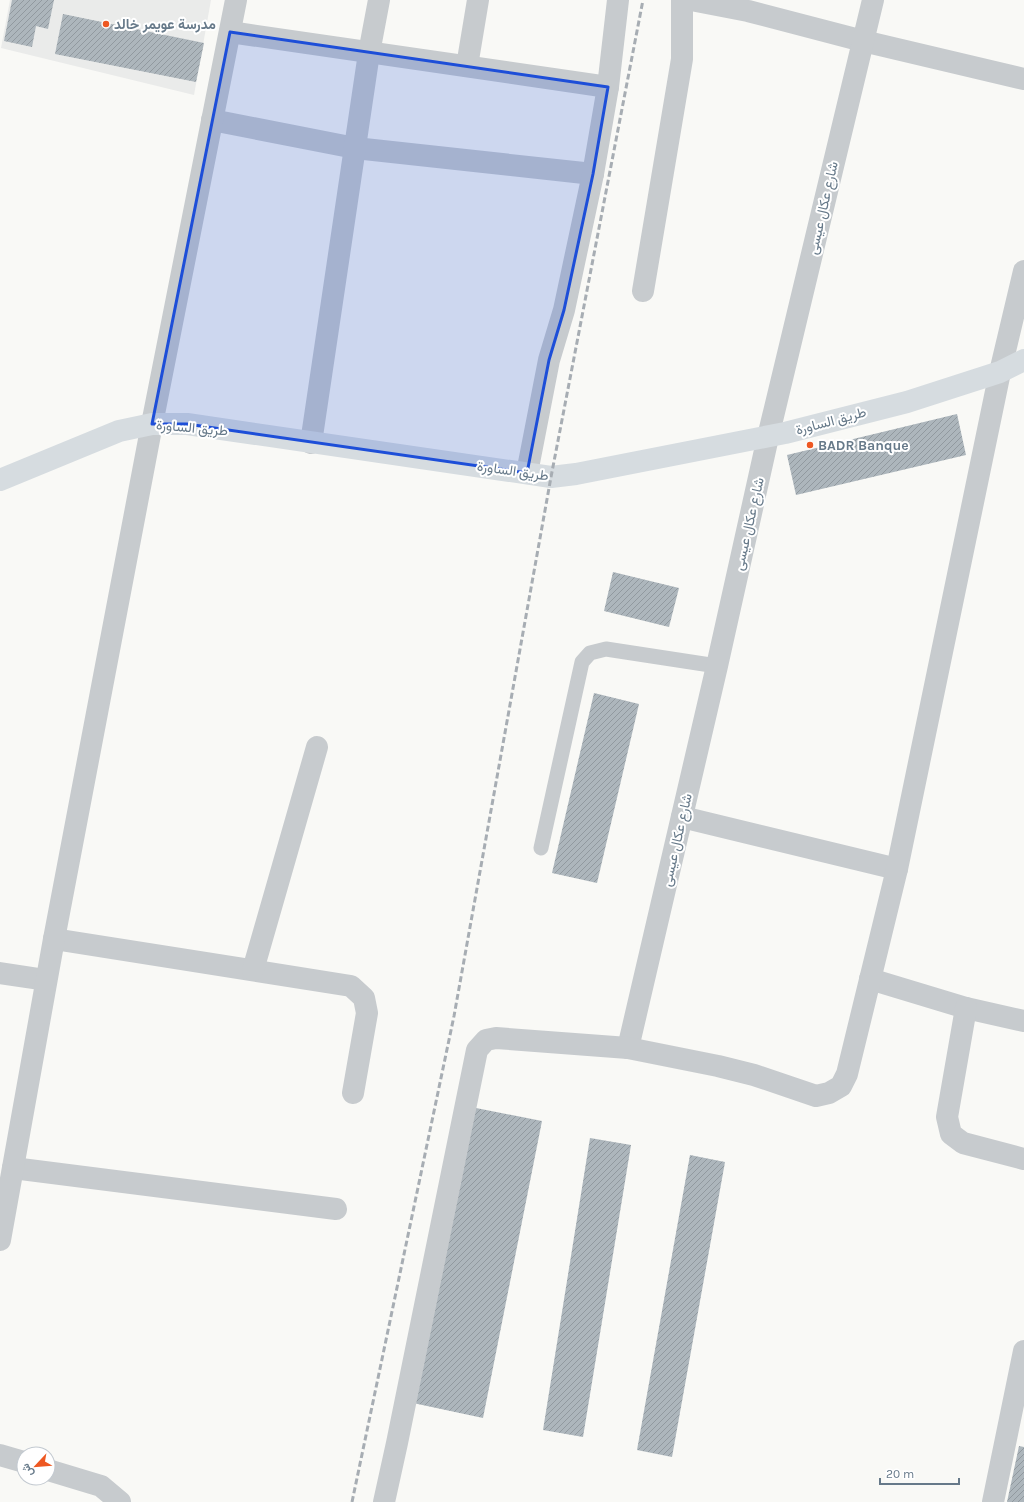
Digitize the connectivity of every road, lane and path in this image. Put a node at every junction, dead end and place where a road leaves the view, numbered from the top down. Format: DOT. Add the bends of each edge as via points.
graph roads {
  1 [pos="236,0"];
  2 [pos="379,0"];
  3 [pos="478,0"];
  4 [pos="618,0"];
  5 [pos="682,0"];
  6 [pos="691,0"];
  7 [pos="873,0"];
  8 [pos="749,5"];
  9 [pos="230,32"];
  10 [pos="863,41"];
  11 [pos="369,53"];
  12 [pos="467,66"];
  13 [pos="1024,79"];
  14 [pos="608,87"];
  15 [pos="212,120"];
  16 [pos="356,148"];
  17 [pos="593,174"];
  18 [pos="1024,271"];
  19 [pos="643,291"];
  20 [pos="1024,360"];
  21 [pos="1000,372"];
  22 [pos="152,424"];
  23 [pos="768,437"];
  24 [pos="311,444"];
  25 [pos="527,473"];
  26 [pos="0,480"];
  27 [pos="717,666"];
  28 [pos="316,748"];
  29 [pos="682,817"];
  30 [pos="541,848"];
  31 [pos="897,869"];
  32 [pos="54,939"];
  33 [pos="253,970"];
  34 [pos="0,973"];
  35 [pos="870,979"];
  36 [pos="46,980"];
  37 [pos="966,1008"];
  38 [pos="1024,1021"];
  39 [pos="628,1048"];
  40 [pos="353,1092"];
  41 [pos="1024,1159"];
  42 [pos="13,1168"];
  43 [pos="336,1209"];
  44 [pos="0,1240"];
  45 [pos="1024,1351"];
  46 [pos="0,1455"];
  47 [pos="16,1460"];
  48 [pos="56,1472"];
  49 [pos="120,1502"];
  50 [pos="384,1502"];
  51 [pos="993,1502"];
  1 -- 9 [label="street"];
  2 -- 11 [label="street"];
  3 -- 12 [label="street"];
  4 -- 14 [label="street"];
  5 -- 19 [label="street" via="682,59"];
  6 -- 8 [label="street"];
  7 -- 10 [label="street, شارع عكال عيسى"];
  8 -- 10 [label="street"];
  9 -- 11 [label="street"];
  9 -- 15 [label="street"];
  10 -- 13 [label="street"];
  10 -- 23 [label="street, شارع عكال عيسى"];
  11 -- 12 [label="street"];
  11 -- 16 [label="street"];
  12 -- 14 [label="street"];
  14 -- 17 [label="street"];
  15 -- 16 [label="street"];
  15 -- 22 [label="street"];
  16 -- 17 [label="street"];
  16 -- 24 [label="street"];
  17 -- 25 [label="street" via="564,310 549,360"];
  18 -- 21 [label="street"];
  20 -- 21 [label="main road, طريق الساورة"];
  21 -- 23 [label="main road, طريق الساورة" via="907,402"];
  21 -- 31 [label="street"];
  22 -- 24 [label="main road, طريق الساورة" via="187,424"];
  22 -- 26 [label="main road, طريق الساورة" via="119,431"];
  22 -- 32 [label="street"];
  23 -- 25 [label="main road, طريق الساورة" via="576,474 551,477"];
  23 -- 27 [label="street, شارع عكال عيسى"];
  24 -- 25 [label="main road, طريق الساورة"];
  27 -- 29 [label="street, شارع عكال عيسى"];
  27 -- 30 [label="lane" via="606,649 590,653 582,662"];
  28 -- 33 [label="street"];
  29 -- 31 [label="street"];
  29 -- 39 [label="street, شارع عكال عيسى"];
  31 -- 35 [label="street"];
  32 -- 33 [label="street"];
  32 -- 36 [label="street"];
  33 -- 40 [label="street" via="351,986 364,998 367,1013"];
  34 -- 36 [label="street"];
  35 -- 37 [label="street"];
  35 -- 39 [label="street" via="847,1074 841,1086 829,1093 816,1096 754,1075"];
  36 -- 42 [label="street"];
  37 -- 38 [label="street"];
  37 -- 41 [label="street" via="947,1117 951,1134 963,1143"];
  39 -- 50 [label="street" via="496,1038 486,1040 477,1050"];
  42 -- 43 [label="street"];
  42 -- 44 [label="street"];
  45 -- 51 [label="street"];
  46 -- 47 [label="street"];
  48 -- 49 [label="street" via="101,1486"];
}
